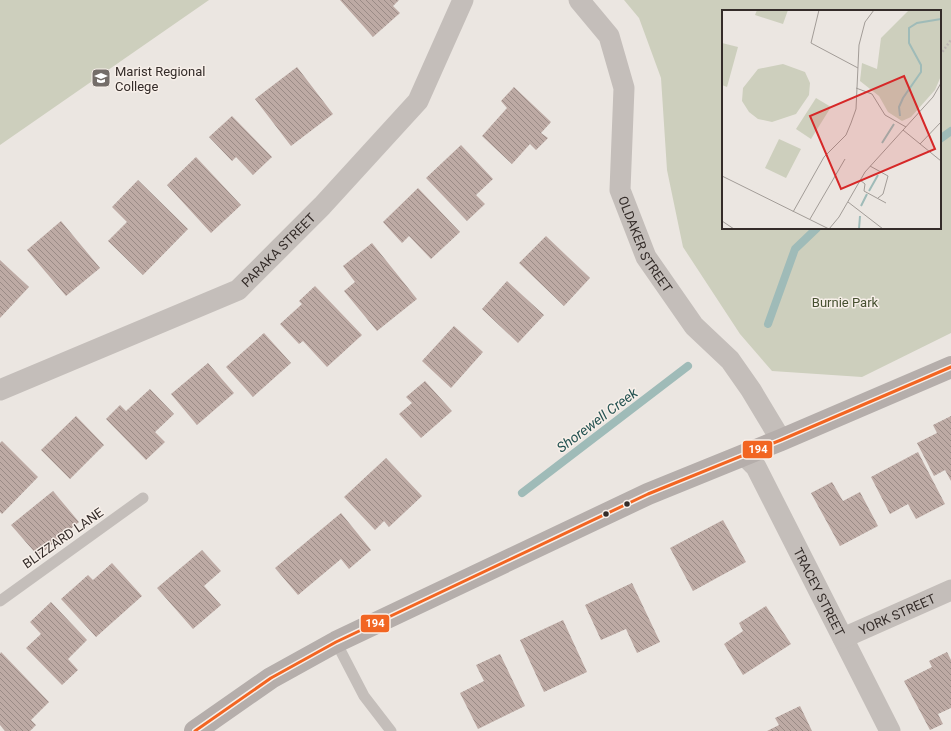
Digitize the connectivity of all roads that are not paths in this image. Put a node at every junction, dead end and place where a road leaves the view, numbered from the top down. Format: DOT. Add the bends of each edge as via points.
graph roads {
  1 [pos="463,0"];
  2 [pos="579,0"];
  3 [pos="951,366"];
  4 [pos="0,390"];
  5 [pos="781,440"];
  6 [pos="744,454"];
  7 [pos="143,498"];
  8 [pos="951,590"];
  9 [pos="0,601"];
  10 [pos="842,638"];
  11 [pos="336,642"];
  12 [pos="197,730"];
  13 [pos="391,731"];
  14 [pos="890,731"];
  1 -- 4 [label="street, PARAKA STREET" via="418,101 322,206 238,290"];
  2 -- 5 [label="street, OLDAKER STREET" via="609,36 624,88 620,190 646,257 694,326 730,360"];
  3 -- 5 [label="main road"];
  5 -- 6 [label="main road"];
  6 -- 10 [label="street, TRACEY STREET" via="756,467"];
  6 -- 11 [label="main road" via="648,494"];
  7 -- 9 [label="lane, BLIZZARD LANE"];
  8 -- 10 [label="street, YORK STREET"];
  10 -- 14 [label="street, TRACEY STREET"];
  11 -- 12 [label="main road" via="271,678"];
  11 -- 13 [label="lane" via="364,696"];
}
